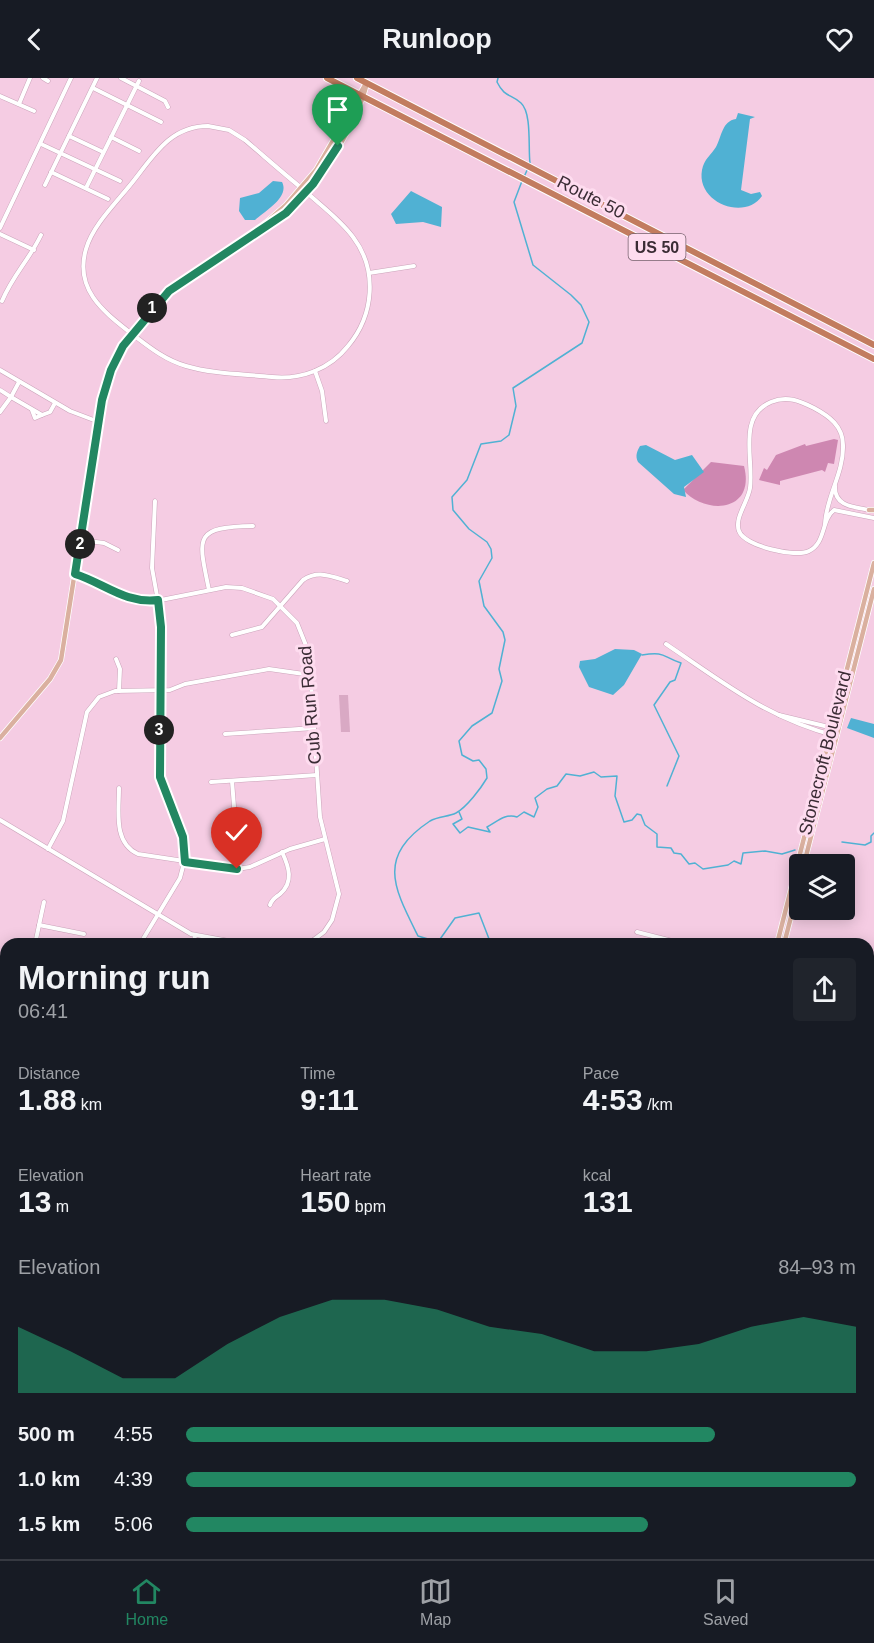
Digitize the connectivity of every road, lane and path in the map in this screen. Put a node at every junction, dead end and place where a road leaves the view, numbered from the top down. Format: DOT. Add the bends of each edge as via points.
graph roads {
  1 [pos="30,78"];
  2 [pos="43,78"];
  3 [pos="71,78"];
  4 [pos="98,78"];
  5 [pos="121,78"];
  6 [pos="327,78"];
  7 [pos="357,78"];
  8 [pos="48,81"];
  9 [pos="139,81"];
  10 [pos="368,81"];
  11 [pos="137,86"];
  12 [pos="93,88"];
  13 [pos="0,96"];
  14 [pos="360,96"];
  15 [pos="19,104"];
  16 [pos="127,105"];
  17 [pos="168,107"];
  18 [pos="34,111"];
  19 [pos="161,122"];
  20 [pos="69,136"];
  21 [pos="111,137"];
  22 [pos="41,144"];
  23 [pos="139,151"];
  24 [pos="103,152"];
  25 [pos="61,153"];
  26 [pos="95,170"];
  27 [pos="51,172"];
  28 [pos="120,182"];
  29 [pos="45,185"];
  30 [pos="86,188"];
  31 [pos="301,188"];
  32 [pos="306,193"];
  33 [pos="108,199"];
  34 [pos="0,228"];
  35 [pos="0,234"];
  36 [pos="41,235"];
  37 [pos="252,235"];
  38 [pos="34,250"];
  39 [pos="414,266"];
  40 [pos="369,273"];
  41 [pos="2,301"];
  42 [pos="132,334"];
  43 [pos="874,345"];
  44 [pos="874,359"];
  45 [pos="0,370"];
  46 [pos="315,371"];
  47 [pos="19,382"];
  48 [pos="0,390"];
  49 [pos="11,397"];
  50 [pos="55,403"];
  51 [pos="0,412"];
  52 [pos="326,421"];
  53 [pos="99,422"];
  54 [pos="835,483"];
  55 [pos="155,501"];
  56 [pos="872,510"];
  57 [pos="874,518"];
  58 [pos="825,524"];
  59 [pos="253,526"];
  60 [pos="80,540"];
  61 [pos="117,550"];
  62 [pos="874,563"];
  63 [pos="75,574"];
  64 [pos="347,581"];
  65 [pos="874,589"];
  66 [pos="209,590"];
  67 [pos="158,600"];
  68 [pos="281,606"];
  69 [pos="232,634"];
  70 [pos="666,644"];
  71 [pos="116,659"];
  72 [pos="311,675"];
  73 [pos="119,691"];
  74 [pos="160,692"];
  75 [pos="772,714"];
  76 [pos="314,728"];
  77 [pos="832,728"];
  78 [pos="838,729"];
  79 [pos="225,734"];
  80 [pos="833,735"];
  81 [pos="0,738"];
  82 [pos="317,776"];
  83 [pos="232,781"];
  84 [pos="211,783"];
  85 [pos="118,788"];
  86 [pos="235,819"];
  87 [pos="0,820"];
  88 [pos="325,839"];
  89 [pos="48,849"];
  90 [pos="282,852"];
  91 [pos="806,854"];
  92 [pos="185,862"];
  93 [pos="44,902"];
  94 [pos="270,905"];
  95 [pos="158,915"];
  96 [pos="790,920"];
  97 [pos="39,925"];
  98 [pos="637,932"];
  99 [pos="84,934"];
  100 [pos="195,936"];
  101 [pos="36,938"];
  102 [pos="144,938"];
  103 [pos="208,938"];
  104 [pos="319,938"];
  105 [pos="660,938"];
  106 [pos="779,938"];
  107 [pos="786,938"];
  1 -- 15 [label="street"];
  2 -- 8 [label="street"];
  3 -- 22 [label="street"];
  4 -- 12 [label="street"];
  5 -- 11 [label="street"];
  6 -- 14 [label="highway, Route 50 / US 50"];
  7 -- 10 [label="highway, Route 50 / US 50"];
  9 -- 11 [label="street"];
  10 -- 14 [label="main road"];
  10 -- 43 [label="highway, Route 50 / US 50"];
  11 -- 16 [label="street"];
  11 -- 17 [label="street" via="165,101"];
  12 -- 16 [label="street"];
  12 -- 20 [label="street"];
  13 -- 15 [label="street"];
  14 -- 31 [label="main road" via="326,155"];
  14 -- 32 [label="main road" via="330,159"];
  14 -- 44 [label="highway, Route 50 / US 50"];
  15 -- 18 [label="street"];
  16 -- 19 [label="street"];
  16 -- 21 [label="street"];
  20 -- 24 [label="street"];
  20 -- 25 [label="street"];
  21 -- 23 [label="street"];
  21 -- 24 [label="street"];
  22 -- 25 [label="street"];
  22 -- 34 [label="street"];
  24 -- 26 [label="street"];
  25 -- 26 [label="street"];
  25 -- 27 [label="street"];
  26 -- 28 [label="street"];
  26 -- 30 [label="street"];
  27 -- 29 [label="street"];
  27 -- 30 [label="street"];
  30 -- 33 [label="street"];
  31 -- 32 [label="street"];
  31 -- 37 [label="main road"];
  31 -- 42 [label="street" via="245,140 223,128 190,128 165,141 94,232 84,255 84,275 93,299"];
  32 -- 37 [label="main road" via="276,221"];
  32 -- 40 [label="street" via="353,236"];
  35 -- 38 [label="street"];
  36 -- 38 [label="street"];
  37 -- 42 [label="main road" via="169,291"];
  38 -- 41 [label="street" via="13,277"];
  39 -- 40 [label="street"];
  40 -- 46 [label="street" via="368,307 359,330 340,354"];
  42 -- 46 [label="street" via="160,355 193,368 282,378"];
  42 -- 53 [label="main road" via="111,370"];
  45 -- 47 [label="street"];
  46 -- 52 [label="street"];
  47 -- 49 [label="street"];
  47 -- 50 [label="street"];
  48 -- 49 [label="street"];
  49 -- 50 [label="street" via="42,415 50,412"];
  49 -- 51 [label="street"];
  50 -- 53 [label="street"];
  53 -- 60 [label="main road"];
  54 -- 56 [label="street" via="835,494 841,503"];
  54 -- 58 [label="street"];
  54 -- 58 [label="street" via="843,444 838,426 829,417 787,398 768,403 757,412 750,428 750,492 738,521 741,536 754,544 801,554 816,546"];
  55 -- 67 [label="street" via="152,568"];
  57 -- 58 [label="street" via="836,509"];
  59 -- 66 [label="street" via="220,527 205,537 202,551"];
  60 -- 61 [label="street" via="104,543"];
  60 -- 63 [label="main road"];
  62 -- 77 [label="main road, Stonecroft Boulevard"];
  63 -- 67 [label="street, Cub Run Road" via="124,597"];
  63 -- 81 [label="main road" via="58,667"];
  64 -- 68 [label="street" via="324,574 311,575"];
  65 -- 78 [label="main road, Stonecroft Boulevard"];
  66 -- 67 [label="street, Cub Run Road"];
  66 -- 68 [label="street, Cub Run Road" via="242,588 263,594"];
  67 -- 74 [label="street"];
  68 -- 69 [label="street" via="262,627"];
  68 -- 72 [label="street, Cub Run Road" via="297,623 306,642"];
  70 -- 75 [label="street"];
  71 -- 73 [label="street" via="120,669"];
  72 -- 74 [label="street" via="269,669"];
  72 -- 76 [label="street, Cub Run Road"];
  73 -- 74 [label="street"];
  73 -- 89 [label="street" via="99,697 88,709 63,821"];
  74 -- 92 [label="street" via="160,777 183,837"];
  75 -- 77 [label="street"];
  75 -- 80 [label="street"];
  76 -- 79 [label="street"];
  76 -- 82 [label="street, Cub Run Road"];
  77 -- 78 [label="street"];
  77 -- 80 [label="main road, Stonecroft Boulevard"];
  78 -- 80 [label="main road, Stonecroft Boulevard"];
  80 -- 91 [label="main road, Stonecroft Boulevard"];
  80 -- 106 [label="main road, Stonecroft Boulevard"];
  82 -- 83 [label="street"];
  82 -- 88 [label="street, Cub Run Road"];
  83 -- 84 [label="street"];
  83 -- 86 [label="street"];
  85 -- 92 [label="street" via="120,834 128,848 138,854"];
  87 -- 89 [label="street"];
  88 -- 90 [label="street"];
  88 -- 104 [label="street, Cub Run Road" via="338,898 332,920"];
  89 -- 95 [label="street"];
  90 -- 92 [label="street" via="237,869"];
  90 -- 94 [label="street" via="289,879"];
  92 -- 95 [label="street"];
  93 -- 97 [label="street"];
  95 -- 100 [label="street"];
  95 -- 102 [label="street"];
  96 -- 107 [label="main road"];
  97 -- 99 [label="street"];
  97 -- 101 [label="street"];
  98 -- 105 [label="street"];
  100 -- 103 [label="street"];
}
